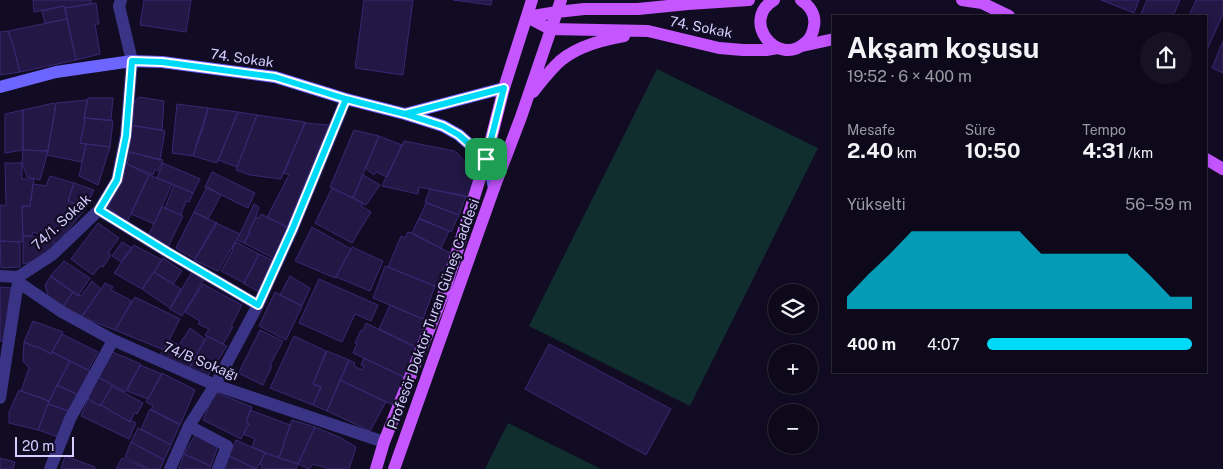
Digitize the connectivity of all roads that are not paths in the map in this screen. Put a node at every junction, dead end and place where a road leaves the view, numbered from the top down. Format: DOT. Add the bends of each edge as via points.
graph roads {
  1 [pos="532,0"];
  2 [pos="610,0"];
  3 [pos="749,0"];
  4 [pos="774,0"];
  5 [pos="801,0"];
  6 [pos="962,0"];
  7 [pos="119,2"];
  8 [pos="559,6"];
  9 [pos="638,9"];
  10 [pos="1007,15"];
  11 [pos="527,18"];
  12 [pos="550,29"];
  13 [pos="648,31"];
  14 [pos="832,39"];
  15 [pos="802,46"];
  16 [pos="778,48"];
  17 [pos="132,61"];
  18 [pos="0,87"];
  19 [pos="504,88"];
  20 [pos="528,98"];
  21 [pos="346,99"];
  22 [pos="405,114"];
  23 [pos="486,159"];
  24 [pos="1207,160"];
  25 [pos="1223,169"];
  26 [pos="494,188"];
  27 [pos="99,210"];
  28 [pos="0,276"];
  29 [pos="18,280"];
  30 [pos="258,305"];
  31 [pos="113,340"];
  32 [pos="215,385"];
  33 [pos="0,398"];
  34 [pos="188,426"];
  35 [pos="384,442"];
  36 [pos="50,469"];
  37 [pos="170,469"];
  38 [pos="218,469"];
  39 [pos="376,469"];
  40 [pos="394,469"];
  1 -- 11 [label="main road, Profesör Doktor Turan Güneş Caddesi"];
  2 -- 9 [label="main road"];
  3 -- 9 [label="main road, 74. Sokak"];
  4 -- 16 [label="main road" via="764,10 761,28 764,37"];
  5 -- 15 [label="main road" via="810,7 815,24 809,40"];
  6 -- 10 [label="main road" via="982,3"];
  7 -- 17 [label="street, 74/1. Sokak"];
  8 -- 9 [label="main road, 74. Sokak"];
  8 -- 11 [label="main road, 74. Sokak"];
  8 -- 12 [label="main road, Profesör Doktor Turan Güneş Caddesi"];
  11 -- 12 [label="main road"];
  11 -- 19 [label="main road, Profesör Doktor Turan Güneş Caddesi"];
  12 -- 13 [label="main road"];
  12 -- 20 [label="main road, Profesör Doktor Turan Güneş Caddesi"];
  13 -- 16 [label="main road, 74. Sokak" via="719,48"];
  13 -- 20 [label="main road" via="605,39 577,50 557,63"];
  14 -- 15 [label="main road"];
  15 -- 16 [label="main road, 74. Sokak" via="786,50"];
  17 -- 18 [label="main road, 74. Sokak" via="56,72"];
  17 -- 21 [label="main road, 74. Sokak" via="275,77"];
  17 -- 27 [label="street, 74/1. Sokak" via="126,136 117,180"];
  19 -- 22 [label="main road, 74. Sokak"];
  19 -- 23 [label="main road, Profesör Doktor Turan Güneş Caddesi"];
  20 -- 26 [label="main road, Profesör Doktor Turan Güneş Caddesi"];
  21 -- 22 [label="main road, 74. Sokak"];
  21 -- 30 [label="street"];
  22 -- 23 [label="main road" via="443,126 459,135"];
  23 -- 26 [label="main road"];
  23 -- 35 [label="main road, Profesör Doktor Turan Güneş Caddesi" via="445,290"];
  24 -- 25 [label="main road"];
  26 -- 40 [label="main road, Profesör Doktor Turan Güneş Caddesi"];
  27 -- 29 [label="street, 74/1. Sokak" via="52,255"];
  27 -- 30 [label="street"];
  28 -- 29 [label="street"];
  29 -- 31 [label="street, 74/B Sokağı" via="62,312"];
  29 -- 33 [label="street"];
  30 -- 32 [label="street"];
  31 -- 32 [label="street, 74/B Sokağı"];
  31 -- 36 [label="street" via="70,419"];
  32 -- 34 [label="street"];
  32 -- 35 [label="street, 74/B Sokağı"];
  34 -- 37 [label="street"];
  34 -- 38 [label="street" via="227,446"];
  35 -- 39 [label="main road, Profesör Doktor Turan Güneş Caddesi"];
}
